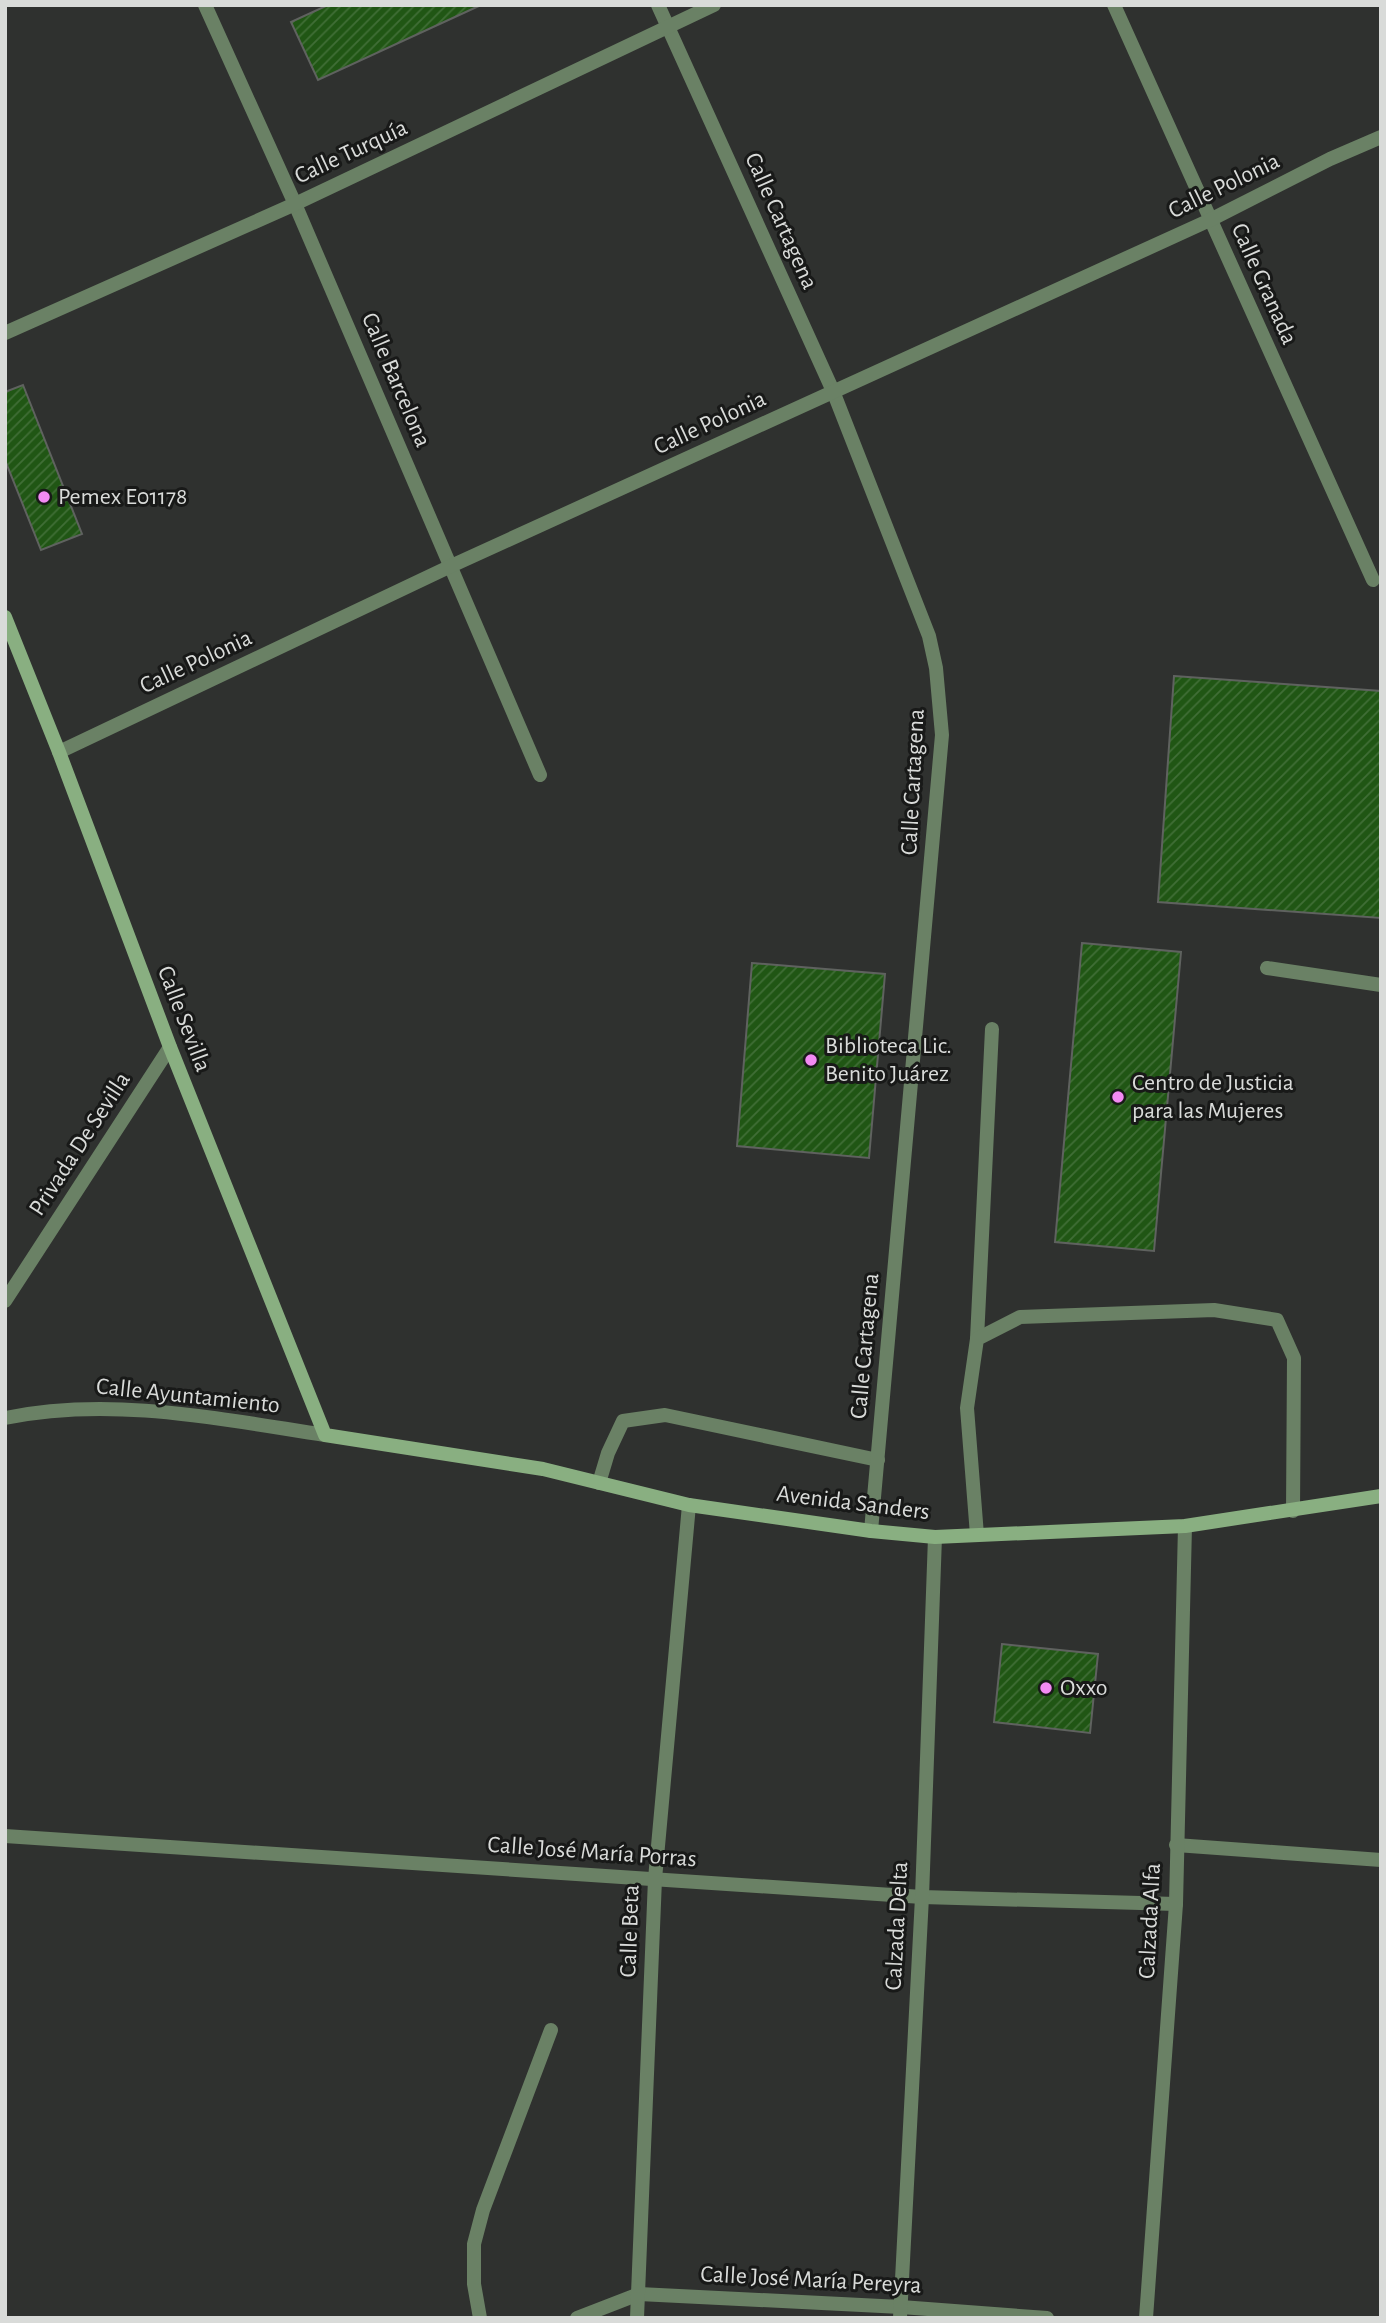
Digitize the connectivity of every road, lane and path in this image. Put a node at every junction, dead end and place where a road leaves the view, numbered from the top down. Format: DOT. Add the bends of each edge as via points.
graph roads {
  1 [pos="205,5"];
  2 [pos="658,5"];
  3 [pos="714,5"];
  4 [pos="1114,5"];
  5 [pos="669,27"];
  6 [pos="1381,137"];
  7 [pos="295,204"];
  8 [pos="1210,220"];
  9 [pos="5,332"];
  10 [pos="833,391"];
  11 [pos="451,566"];
  12 [pos="1374,580"];
  13 [pos="5,617"];
  14 [pos="59,752"];
  15 [pos="540,775"];
  16 [pos="1267,968"];
  17 [pos="1381,985"];
  18 [pos="992,1030"];
  19 [pos="170,1047"];
  20 [pos="5,1301"];
  21 [pos="977,1339"];
  22 [pos="5,1418"];
  23 [pos="325,1435"];
  24 [pos="878,1460"];
  25 [pos="599,1483"];
  26 [pos="1381,1496"];
  27 [pos="689,1505"];
  28 [pos="1293,1511"];
  29 [pos="1185,1526"];
  30 [pos="871,1531"];
  31 [pos="977,1535"];
  32 [pos="935,1537"];
  33 [pos="5,1836"];
  34 [pos="1176,1845"];
  35 [pos="1381,1860"];
  36 [pos="655,1879"];
  37 [pos="922,1897"];
  38 [pos="1176,1904"];
  39 [pos="551,2030"];
  40 [pos="639,2294"];
  41 [pos="900,2312"];
  42 [pos="480,2318"];
  43 [pos="577,2318"];
  44 [pos="637,2318"];
  45 [pos="1047,2318"];
  46 [pos="1146,2318"];
  1 -- 7 [label="street, Calle Barcelona"];
  2 -- 5 [label="street, Calle Cartagena"];
  3 -- 5 [label="street, Calle Turquía"];
  4 -- 8 [label="street, Calle Granada"];
  5 -- 7 [label="street, Calle Turquía"];
  5 -- 10 [label="street, Calle Cartagena"];
  6 -- 8 [label="street, Calle Polonia"];
  7 -- 9 [label="street, Calle Turquía"];
  7 -- 11 [label="street, Calle Barcelona"];
  8 -- 10 [label="street, Calle Polonia"];
  8 -- 12 [label="street, Calle Granada"];
  10 -- 11 [label="street, Calle Polonia"];
  10 -- 24 [label="street, Calle Cartagena" via="929,636 943,735"];
  11 -- 14 [label="street, Calle Polonia"];
  11 -- 15 [label="street, Calle Barcelona"];
  13 -- 14 [label="main road, Calle Sevilla"];
  14 -- 19 [label="main road, Calle Sevilla"];
  16 -- 17 [label="street"];
  18 -- 21 [label="street"];
  19 -- 20 [label="street, Privada De Sevilla"];
  19 -- 23 [label="main road, Calle Sevilla"];
  21 -- 28 [label="street" via="1020,1317 1214,1310 1277,1320 1294,1358"];
  21 -- 31 [label="street" via="967,1408"];
  22 -- 23 [label="street, Calle Ayuntamiento" via="76,1408 135,1410"];
  23 -- 25 [label="main road, Avenida Sanders" via="543,1469"];
  24 -- 25 [label="street" via="665,1415 623,1421"];
  24 -- 30 [label="street, Calle Cartagena"];
  25 -- 27 [label="main road, Avenida Sanders"];
  26 -- 28 [label="main road, Avenida Sanders"];
  27 -- 30 [label="main road, Avenida Sanders"];
  27 -- 36 [label="street, Calle Beta"];
  28 -- 29 [label="main road, Avenida Sanders"];
  29 -- 31 [label="main road, Avenida Sanders"];
  29 -- 34 [label="street, Calzada Alfa"];
  30 -- 32 [label="main road, Avenida Sanders"];
  31 -- 32 [label="main road, Avenida Sanders"];
  32 -- 37 [label="street, Calzada Delta"];
  33 -- 36 [label="street, Calle José María Porras"];
  34 -- 35 [label="street"];
  34 -- 38 [label="street, Calzada Alfa"];
  36 -- 37 [label="street, Calle José María Porras"];
  36 -- 40 [label="street, Calle Beta"];
  37 -- 38 [label="street, Calle José María Porras"];
  37 -- 41 [label="street, Calzada Delta"];
  38 -- 46 [label="street, Calzada Alfa"];
  39 -- 42 [label="street" via="474,2244"];
  40 -- 41 [label="street, Calle José María Pereyra"];
  40 -- 43 [label="street, Calle José María Pereyra"];
  40 -- 44 [label="street, Calle Beta"];
  41 -- 45 [label="street, Calle José María Pereyra"];
}
